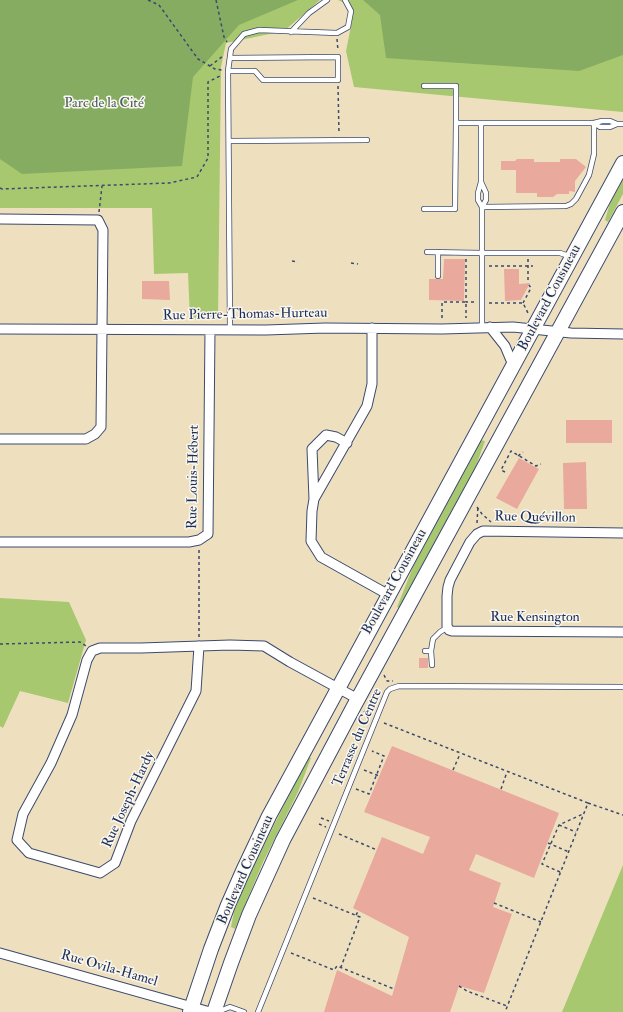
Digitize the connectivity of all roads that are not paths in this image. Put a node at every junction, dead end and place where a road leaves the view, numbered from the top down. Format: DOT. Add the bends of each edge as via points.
graph roads {
  1 [pos="327,0"];
  2 [pos="345,0"];
  3 [pos="291,32"];
  4 [pos="230,58"];
  5 [pos="228,71"];
  6 [pos="424,86"];
  7 [pos="456,123"];
  8 [pos="481,123"];
  9 [pos="594,124"];
  10 [pos="623,124"];
  11 [pos="367,140"];
  12 [pos="229,141"];
  13 [pos="623,163"];
  14 [pos="481,182"];
  15 [pos="482,207"];
  16 [pos="424,209"];
  17 [pos="623,212"];
  18 [pos="0,219"];
  19 [pos="427,252"];
  20 [pos="438,252"];
  21 [pos="482,253"];
  22 [pos="572,257"];
  23 [pos="438,276"];
  24 [pos="486,327"];
  25 [pos="372,328"];
  26 [pos="533,328"];
  27 [pos="0,329"];
  28 [pos="102,329"];
  29 [pos="210,330"];
  30 [pos="230,330"];
  31 [pos="558,331"];
  32 [pos="623,334"];
  33 [pos="513,365"];
  34 [pos="0,439"];
  35 [pos="347,443"];
  36 [pos="314,499"];
  37 [pos="623,533"];
  38 [pos="0,542"];
  39 [pos="389,595"];
  40 [pos="448,628"];
  41 [pos="623,632"];
  42 [pos="199,646"];
  43 [pos="425,651"];
  44 [pos="431,651"];
  45 [pos="432,665"];
  46 [pos="623,687"];
  47 [pos="338,688"];
  48 [pos="360,705"];
  49 [pos="0,953"];
  50 [pos="191,1009"];
  51 [pos="210,1012"];
  52 [pos="216,1012"];
  53 [pos="244,1012"];
  54 [pos="258,1012"];
  1 -- 3 [label="lane"];
  2 -- 3 [label="lane" via="351,11 348,27 337,33"];
  3 -- 4 [label="lane" via="259,30 244,34 231,49"];
  4 -- 5 [label="lane"];
  4 -- 5 [label="lane" via="338,57 338,80 263,80 255,71"];
  5 -- 12 [label="lane"];
  6 -- 7 [label="lane" via="456,86"];
  7 -- 8 [label="lane"];
  7 -- 16 [label="lane" via="455,209"];
  8 -- 9 [label="lane"];
  8 -- 14 [label="lane"];
  9 -- 10 [label="lane" via="601,121"];
  9 -- 15 [label="lane" via="594,154 589,175 571,204"];
  11 -- 12 [label="lane"];
  12 -- 30 [label="lane"];
  13 -- 22 [label="main road, Boulevard Cousineau"];
  14 -- 15 [label="lane" via="478,200"];
  14 -- 15 [label="lane" via="486,193"];
  15 -- 21 [label="lane"];
  17 -- 31 [label="main road, Boulevard Cousineau"];
  18 -- 28 [label="street" via="98,220 103,230"];
  19 -- 20 [label="lane"];
  20 -- 21 [label="lane"];
  20 -- 23 [label="lane"];
  21 -- 22 [label="lane" via="560,253"];
  21 -- 24 [label="lane"];
  22 -- 26 [label="main road, Boulevard Cousineau"];
  24 -- 25 [label="street, Rue Pierre-Thomas-Hurteau"];
  24 -- 26 [label="street, Rue Pierre-Thomas-Hurteau"];
  24 -- 33 [label="street" via="504,343"];
  25 -- 30 [label="street, Rue Pierre-Thomas-Hurteau"];
  25 -- 35 [label="street" via="372,384 367,406"];
  26 -- 31 [label="street, Rue Pierre-Thomas-Hurteau"];
  26 -- 33 [label="main road, Boulevard Cousineau"];
  27 -- 28 [label="street, Rue Pierre-Thomas-Hurteau"];
  28 -- 29 [label="street, Rue Pierre-Thomas-Hurteau"];
  28 -- 34 [label="street" via="101,426 95,434 86,439"];
  29 -- 30 [label="street, Rue Pierre-Thomas-Hurteau"];
  29 -- 38 [label="street, Rue Louis-Hébert" via="208,534 199,540 189,542"];
  31 -- 32 [label="street, Rue Pierre-Thomas-Hurteau" via="578,334"];
  31 -- 48 [label="main road, Boulevard Cousineau"];
  33 -- 39 [label="main road, Boulevard Cousineau"];
  35 -- 36 [label="street"];
  35 -- 36 [label="street" via="326,435 312,449"];
  36 -- 39 [label="street" via="311,541 321,557"];
  37 -- 40 [label="street, Rue Quévillon" via="489,531 474,536 448,584"];
  39 -- 47 [label="main road, Boulevard Cousineau"];
  40 -- 41 [label="street, Rue Kensington" via="452,631"];
  40 -- 44 [label="lane" via="433,639"];
  42 -- 42 [label="street, Rue Joseph-Hardy" via="100,648 92,651 72,715 51,763 23,814 17,840 28,853 100,873 115,863 131,821 196,691"];
  42 -- 47 [label="street" via="264,646"];
  43 -- 44 [label="lane"];
  44 -- 45 [label="lane"];
  46 -- 54 [label="lane, Terrasse du Centre" via="399,686 390,689"];
  47 -- 48 [label="street"];
  47 -- 50 [label="main road, Boulevard Cousineau" via="242,871 211,949"];
  48 -- 52 [label="main road, Boulevard Cousineau" via="287,833 268,872 240,939"];
  49 -- 50 [label="street, Rue Ovila-Hamel"];
  50 -- 51 [label="street, Rue Ovila-Hamel"];
  52 -- 53 [label="lane" via="230,1007"];
}
